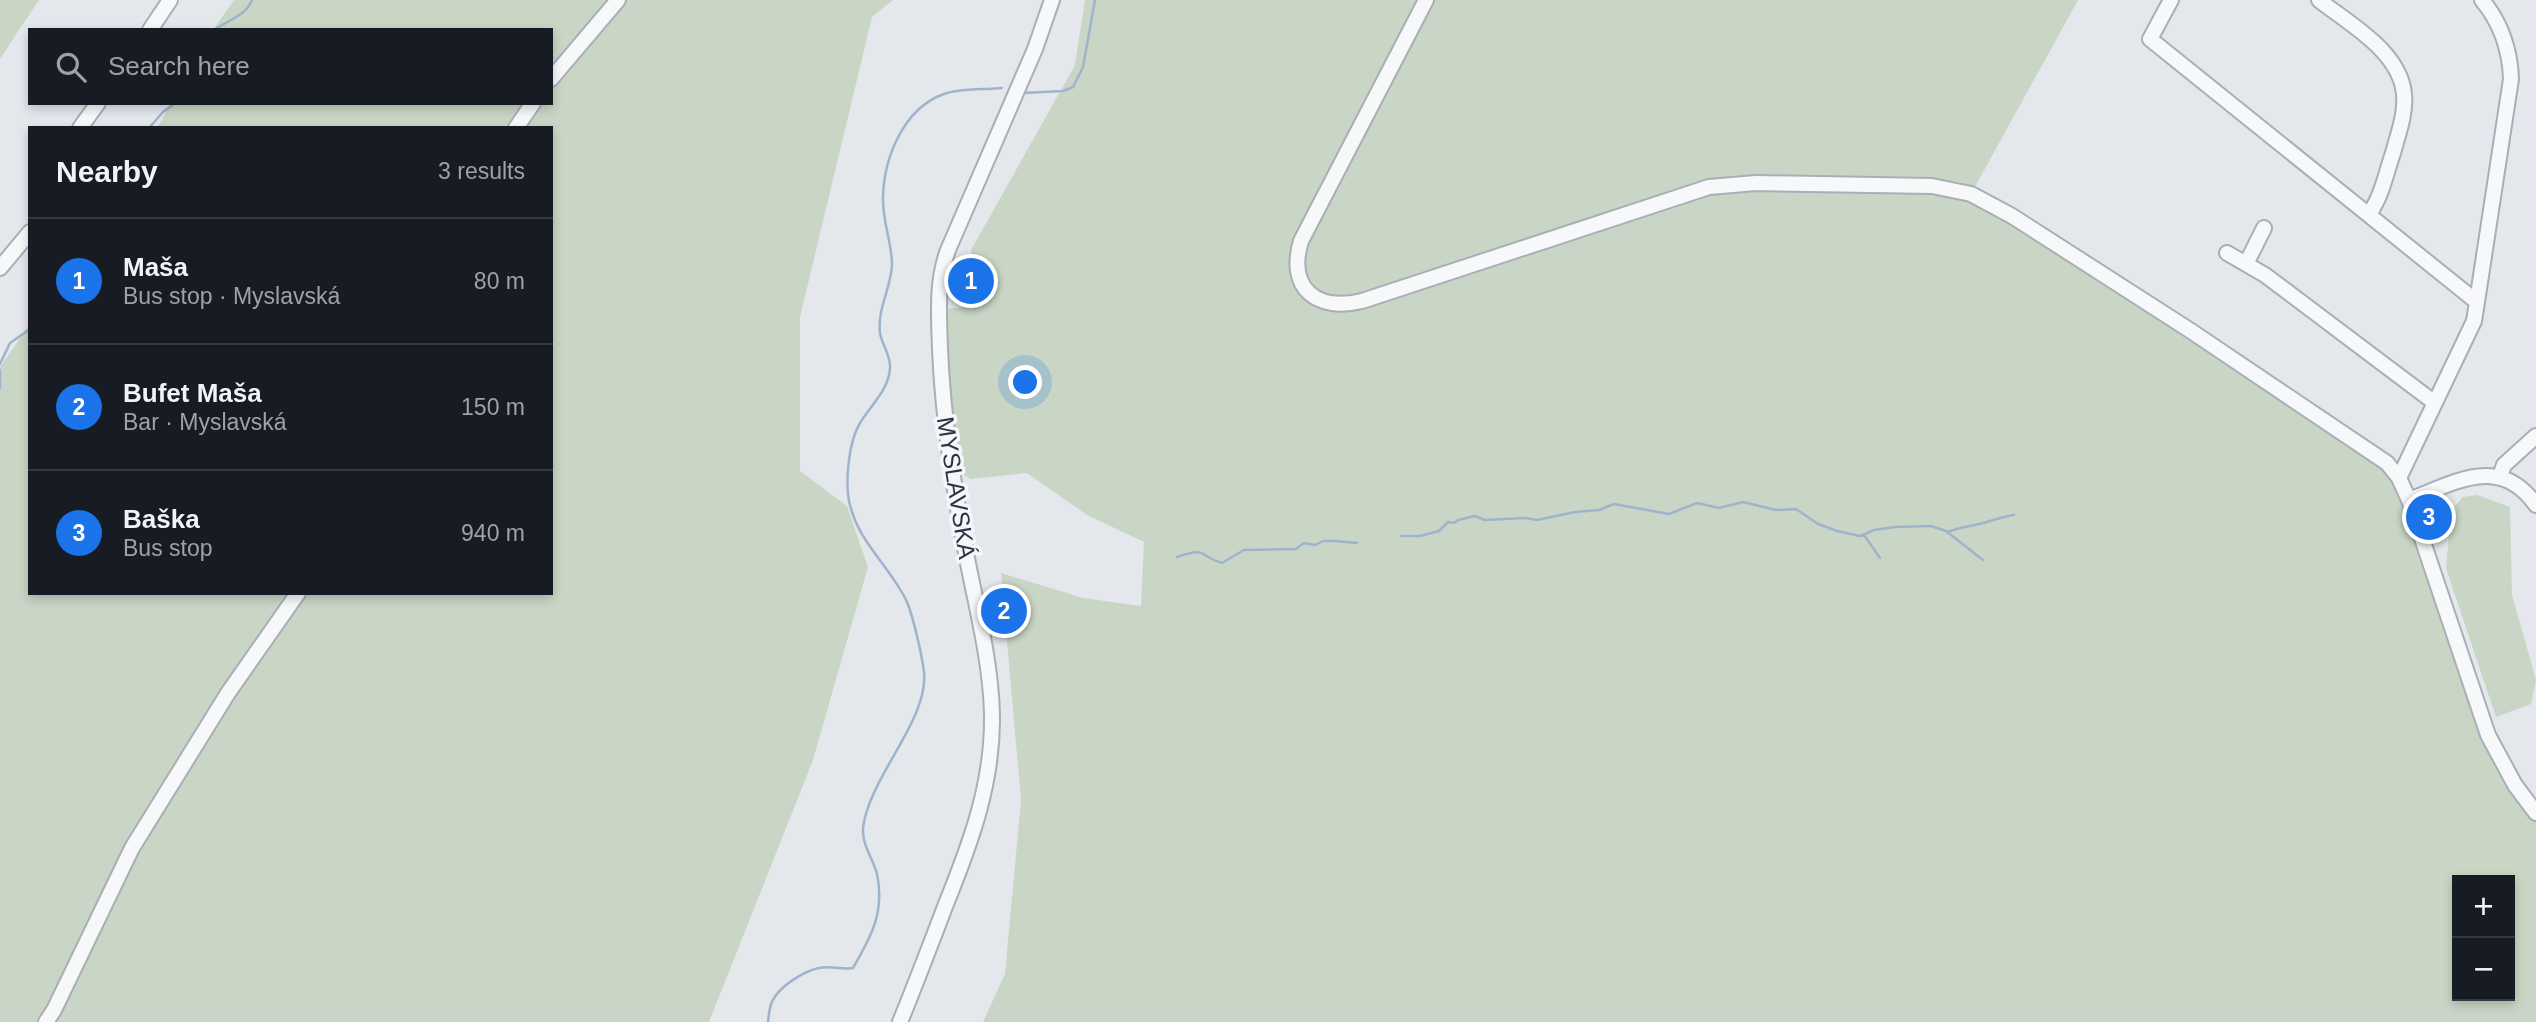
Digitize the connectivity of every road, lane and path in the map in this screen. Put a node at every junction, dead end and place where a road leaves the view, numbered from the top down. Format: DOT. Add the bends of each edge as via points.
graph roads {
  1 [pos="170,0"];
  2 [pos="618,0"];
  3 [pos="1052,0"];
  4 [pos="1426,0"];
  5 [pos="2171,0"];
  6 [pos="2319,0"];
  7 [pos="2482,0"];
  8 [pos="151,28"];
  9 [pos="553,77"];
  10 [pos="97,105"];
  11 [pos="532,105"];
  12 [pos="81,126"];
  13 [pos="517,126"];
  14 [pos="2370,214"];
  15 [pos="2264,228"];
  16 [pos="28,234"];
  17 [pos="2227,253"];
  18 [pos="2246,264"];
  19 [pos="0,268"];
  20 [pos="2477,302"];
  21 [pos="2435,403"];
  22 [pos="2536,436"];
  23 [pos="2500,476"];
  24 [pos="2399,478"];
  25 [pos="2409,500"];
  26 [pos="2536,506"];
  27 [pos="297,595"];
  28 [pos="2536,813"];
  29 [pos="46,1022"];
  30 [pos="900,1022"];
  1 -- 8 [label="street"];
  2 -- 9 [label="street"];
  3 -- 30 [label="street, MYSLAVSKÁ" via="940,279 943,414 988,666 992,745 972,838"];
  4 -- 24 [label="street" via="1301,241 1299,277 1318,299 1334,304 1362,301 1709,187 1756,183 1958,190 2012,216 2192,331 2364,446"];
  5 -- 14 [label="street" via="2150,39"];
  6 -- 14 [label="street" via="2379,48 2403,86 2400,129"];
  7 -- 20 [label="street" via="2504,37 2511,79"];
  10 -- 12 [label="street"];
  11 -- 13 [label="street"];
  14 -- 20 [label="street"];
  15 -- 18 [label="street"];
  16 -- 19 [label="street"];
  17 -- 18 [label="street"];
  18 -- 21 [label="street"];
  20 -- 21 [label="street" via="2474,321"];
  21 -- 24 [label="street"];
  22 -- 23 [label="street" via="2504,465"];
  23 -- 25 [label="street" via="2474,476"];
  23 -- 26 [label="street" via="2523,489"];
  24 -- 25 [label="street"];
  25 -- 28 [label="street" via="2488,735"];
  27 -- 29 [label="street" via="228,693 132,848"];
}
